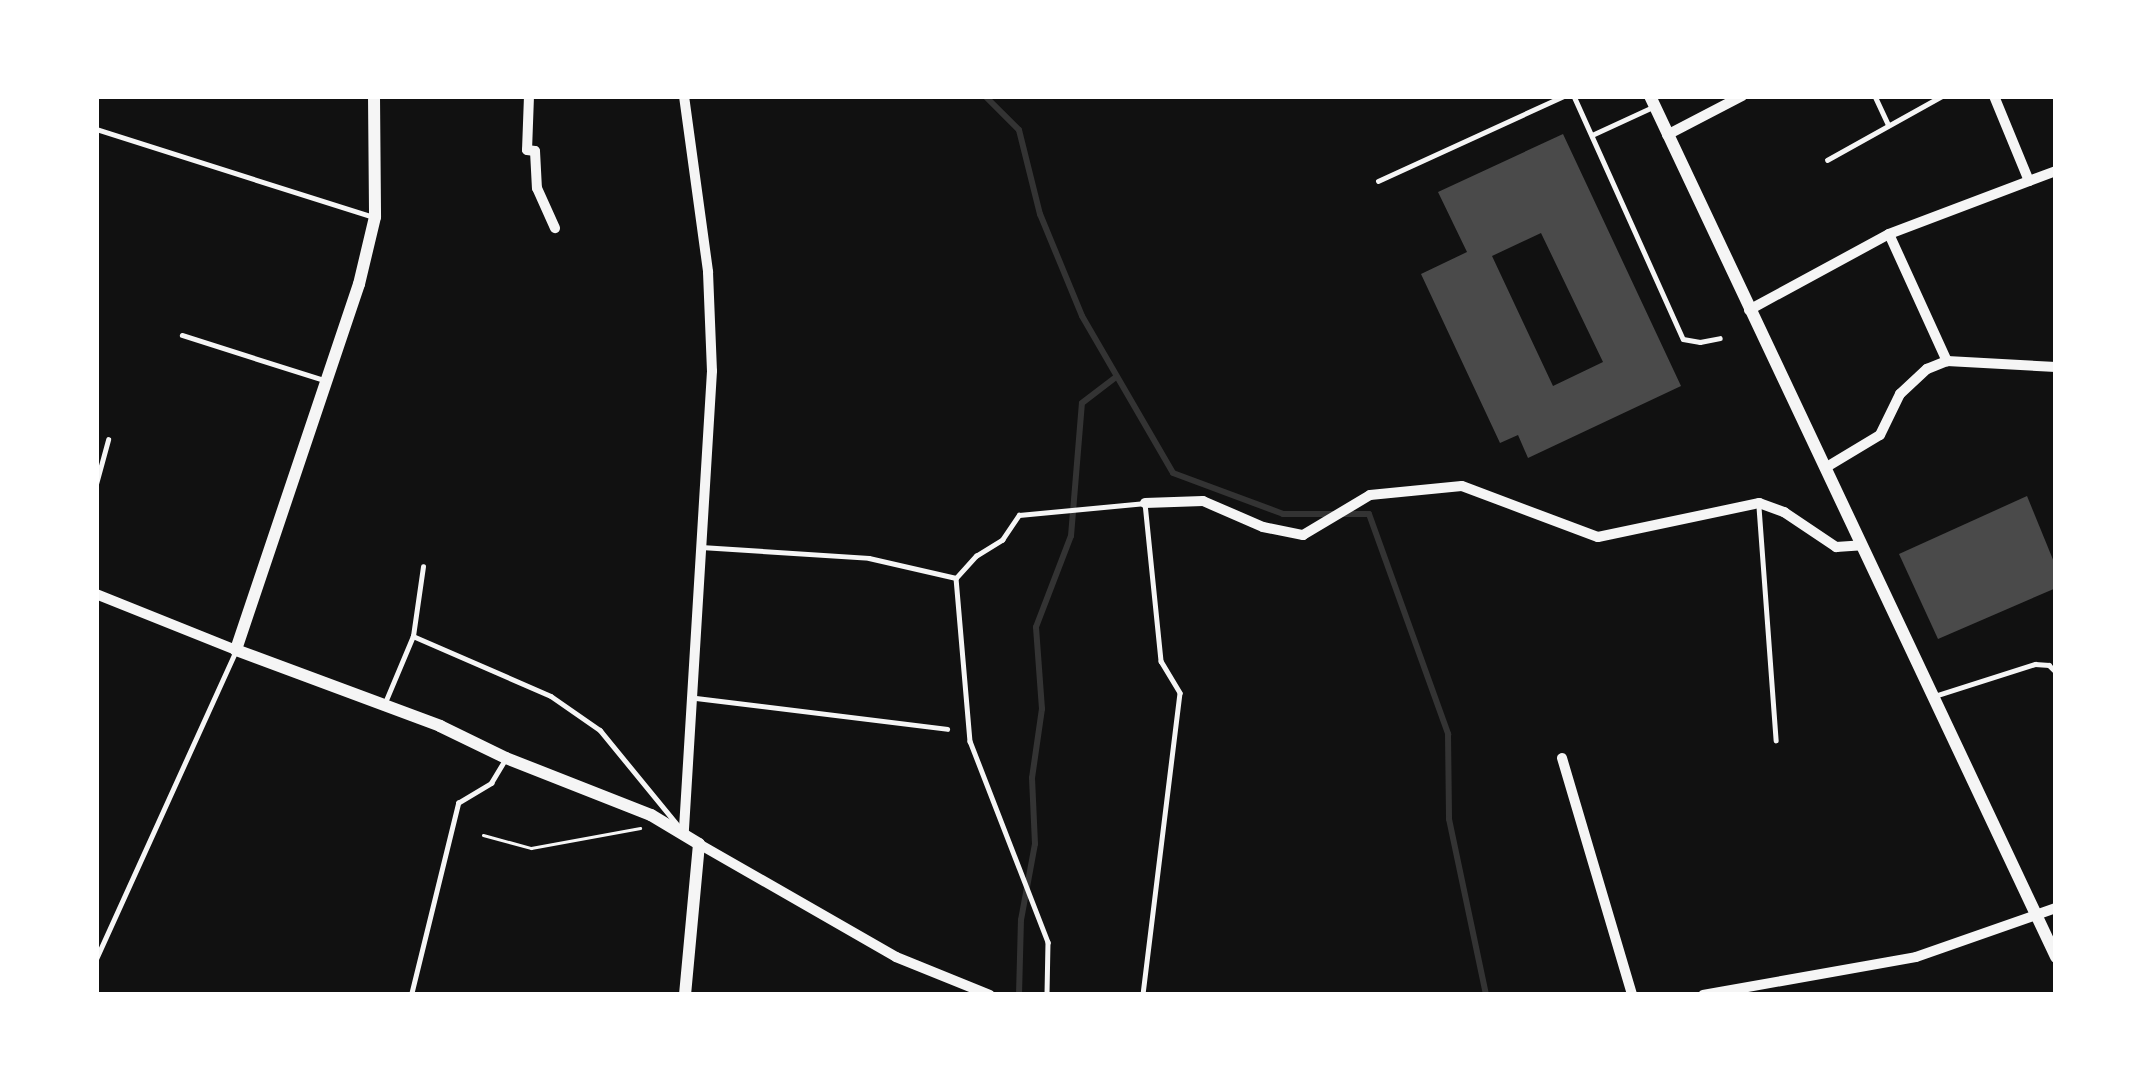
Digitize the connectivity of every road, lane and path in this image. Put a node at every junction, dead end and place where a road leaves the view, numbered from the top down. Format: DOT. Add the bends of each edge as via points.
graph roads {
  1 [pos="374,96"];
  2 [pos="529,96"];
  3 [pos="684,96"];
  4 [pos="1564,96"];
  5 [pos="1574,96"];
  6 [pos="1742,96"];
  7 [pos="1875,96"];
  8 [pos="1942,96"];
  9 [pos="1994,96"];
  10 [pos="1652,101"];
  11 [pos="1888,125"];
  12 [pos="96,129"];
  13 [pos="1592,135"];
  14 [pos="1667,135"];
  15 [pos="1827,160"];
  16 [pos="2056,171"];
  17 [pos="1378,181"];
  18 [pos="2029,181"];
  19 [pos="375,217"];
  20 [pos="555,229"];
  21 [pos="1889,234"];
  22 [pos="1749,310"];
  23 [pos="182,335"];
  24 [pos="1720,338"];
  25 [pos="1947,361"];
  26 [pos="2056,368"];
  27 [pos="324,380"];
  28 [pos="107,440"];
  29 [pos="1825,468"];
  30 [pos="96,484"];
  31 [pos="1145,503"];
  32 [pos="1759,503"];
  33 [pos="1862,545"];
  34 [pos="701,547"];
  35 [pos="423,567"];
  36 [pos="956,578"];
  37 [pos="96,594"];
  38 [pos="413,636"];
  39 [pos="236,650"];
  40 [pos="2056,672"];
  41 [pos="1935,696"];
  42 [pos="696,698"];
  43 [pos="384,705"];
  44 [pos="946,729"];
  45 [pos="1776,740"];
  46 [pos="506,758"];
  47 [pos="1562,758"];
  48 [pos="666,824"];
  49 [pos="684,834"];
  50 [pos="483,835"];
  51 [pos="699,844"];
  52 [pos="2056,908"];
  53 [pos="2034,917"];
  54 [pos="2056,957"];
  55 [pos="96,958"];
  56 [pos="411,995"];
  57 [pos="685,995"];
  58 [pos="990,995"];
  59 [pos="1047,995"];
  60 [pos="1143,995"];
  61 [pos="1632,995"];
  62 [pos="1703,995"];
  1 -- 19 [label="street"];
  2 -- 20 [label="street" via="527,150 535,151 537,188"];
  3 -- 34 [label="street" via="708,272 712,371"];
  4 -- 17 [label="lane"];
  5 -- 13 [label="lane"];
  6 -- 14 [label="street"];
  7 -- 11 [label="lane"];
  8 -- 11 [label="lane"];
  9 -- 18 [label="street"];
  10 -- 13 [label="lane"];
  10 -- 14 [label="street"];
  11 -- 15 [label="lane"];
  12 -- 19 [label="lane"];
  13 -- 24 [label="lane" via="1683,338"];
  14 -- 22 [label="street"];
  16 -- 18 [label="street"];
  18 -- 21 [label="street"];
  19 -- 27 [label="street"];
  21 -- 22 [label="street"];
  21 -- 25 [label="street"];
  22 -- 29 [label="street"];
  23 -- 27 [label="lane"];
  25 -- 26 [label="street"];
  25 -- 29 [label="street" via="1900,394 1866,448"];
  27 -- 39 [label="street"];
  28 -- 30 [label="lane"];
  29 -- 33 [label="street"];
  31 -- 32 [label="street" via="1203,501 1304,535 1370,494 1462,486 1598,537"];
  31 -- 36 [label="lane" via="1019,515"];
  31 -- 60 [label="lane" via="1161,661 1180,693"];
  32 -- 33 [label="street" via="1836,547"];
  32 -- 45 [label="lane"];
  33 -- 41 [label="street"];
  34 -- 36 [label="lane" via="869,558"];
  34 -- 42 [label="street"];
  35 -- 38 [label="lane"];
  36 -- 59 [label="lane" via="970,741 1048,942"];
  37 -- 39 [label="street"];
  38 -- 43 [label="lane"];
  38 -- 49 [label="lane" via="551,696 600,730"];
  39 -- 43 [label="street"];
  39 -- 55 [label="lane"];
  40 -- 41 [label="lane" via="2035,664"];
  41 -- 53 [label="street"];
  42 -- 44 [label="lane"];
  42 -- 49 [label="street"];
  43 -- 46 [label="street"];
  46 -- 48 [label="street"];
  46 -- 56 [label="lane" via="491,784 458,803"];
  47 -- 61 [label="street"];
  48 -- 49 [label="street"];
  48 -- 50 [label="path" via="531,848"];
  49 -- 51 [label="street"];
  51 -- 57 [label="street"];
  51 -- 58 [label="street" via="896,957"];
  52 -- 53 [label="street"];
  53 -- 54 [label="street"];
  53 -- 62 [label="street" via="1916,957"];
}
